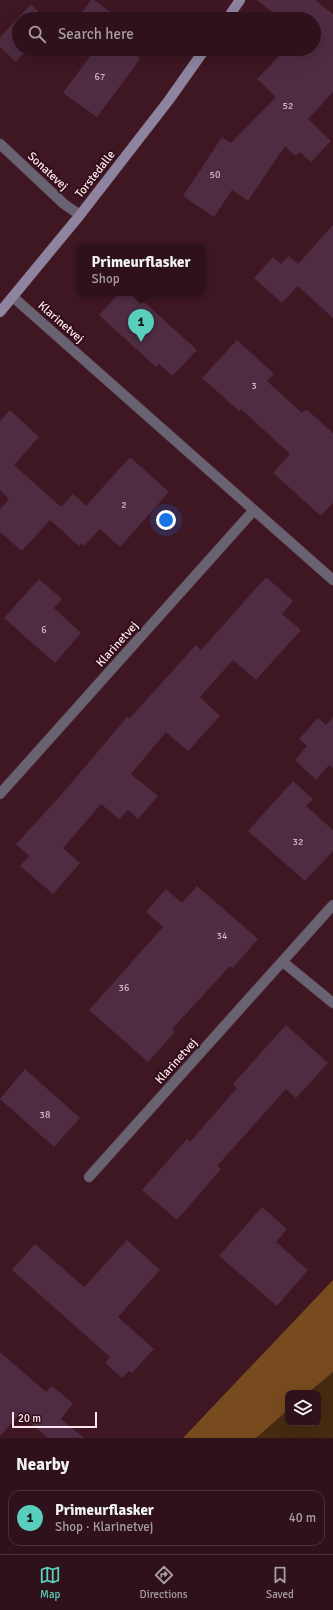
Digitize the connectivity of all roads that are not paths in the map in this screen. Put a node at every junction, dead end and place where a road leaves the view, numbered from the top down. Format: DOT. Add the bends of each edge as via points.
graph roads {
  1 [pos="240,0"];
  2 [pos="232,12"];
  3 [pos="200,56"];
  4 [pos="0,144"];
  5 [pos="80,215"];
  6 [pos="13,297"];
  7 [pos="0,312"];
  8 [pos="254,510"];
  9 [pos="332,579"];
  10 [pos="0,794"];
  11 [pos="333,905"];
  12 [pos="283,962"];
  13 [pos="333,1003"];
  14 [pos="89,1177"];
  1 -- 2 [label="street"];
  3 -- 5 [label="street, Torstedalle"];
  4 -- 5 [label="street, Sonatevej" via="64,204"];
  5 -- 6 [label="street, Torstedalle"];
  6 -- 7 [label="street, Torstedalle"];
  6 -- 8 [label="street, Klarinetvej"];
  8 -- 9 [label="street, Klarinetvej"];
  8 -- 10 [label="street, Klarinetvej"];
  11 -- 12 [label="street, Klarinetvej"];
  12 -- 13 [label="street"];
  12 -- 14 [label="street, Klarinetvej"];
}
